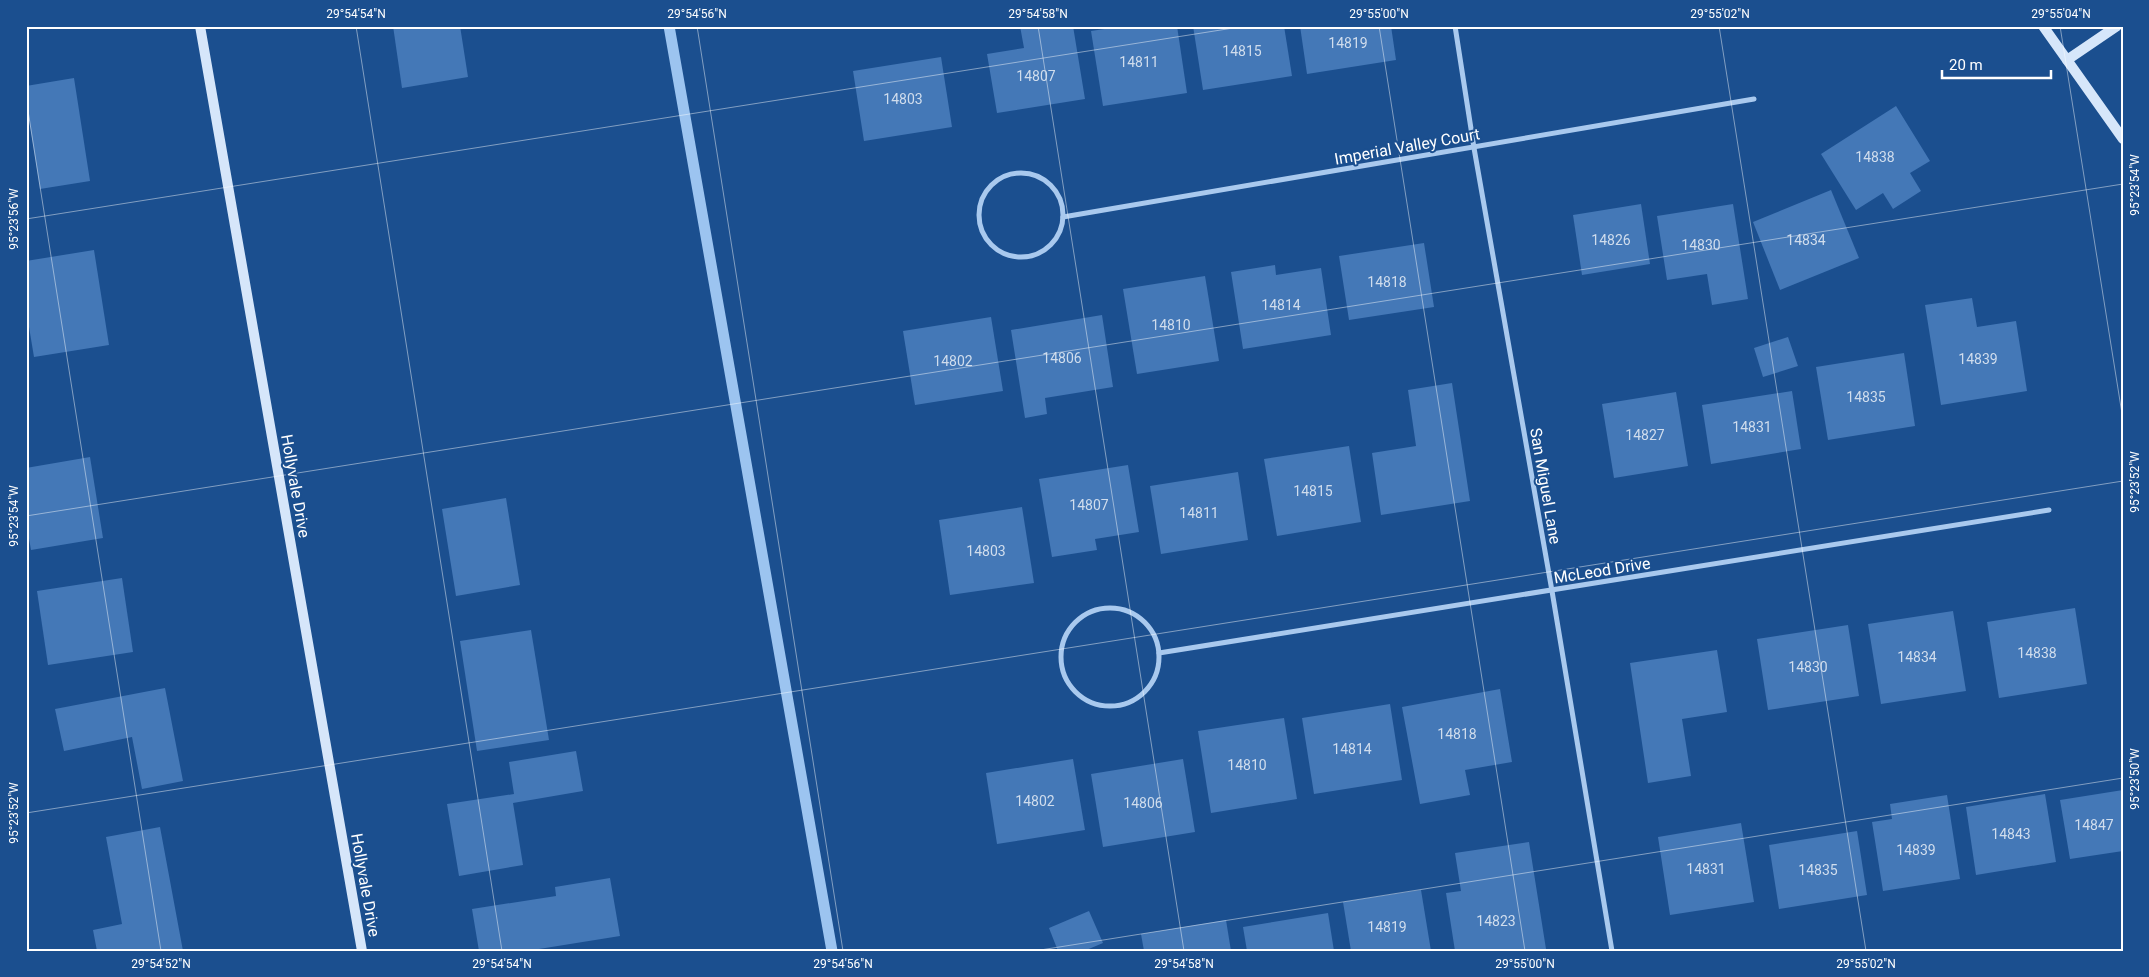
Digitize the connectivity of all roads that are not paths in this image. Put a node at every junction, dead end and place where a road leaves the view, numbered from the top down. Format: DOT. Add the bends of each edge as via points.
graph roads {
  1 [pos="200,26"];
  2 [pos="1455,26"];
  3 [pos="2043,26"];
  4 [pos="2117,26"];
  5 [pos="2067,60"];
  6 [pos="1754,99"];
  7 [pos="2123,139"];
  8 [pos="1474,148"];
  9 [pos="1063,216"];
  10 [pos="2049,510"];
  11 [pos="1552,591"];
  12 [pos="1159,653"];
  13 [pos="362,951"];
  14 [pos="1612,951"];
  1 -- 13 [label="street, Hollyvale Drive"];
  2 -- 8 [label="street, San Miguel Lane"];
  3 -- 5 [label="street"];
  4 -- 5 [label="street"];
  5 -- 7 [label="street"];
  6 -- 8 [label="street, Imperial Valley Court"];
  8 -- 9 [label="street, Imperial Valley Court"];
  8 -- 11 [label="street, San Miguel Lane"];
  9 -- 9 [label="street" via="1061,230 1054,242 1032,256 1018,257 993,247 980,224 984,196 992,184 1017,174 1032,174 1055,190"];
  10 -- 11 [label="street, McLeod Drive"];
  11 -- 12 [label="street, McLeod Drive"];
  11 -- 14 [label="street, San Miguel Lane"];
  12 -- 12 [label="street" via="1146,624 1134,614 1119,609 1087,614 1074,624 1061,653 1069,684 1080,696 1094,704 1110,706 1126,704 1140,696 1158,669"];
}
